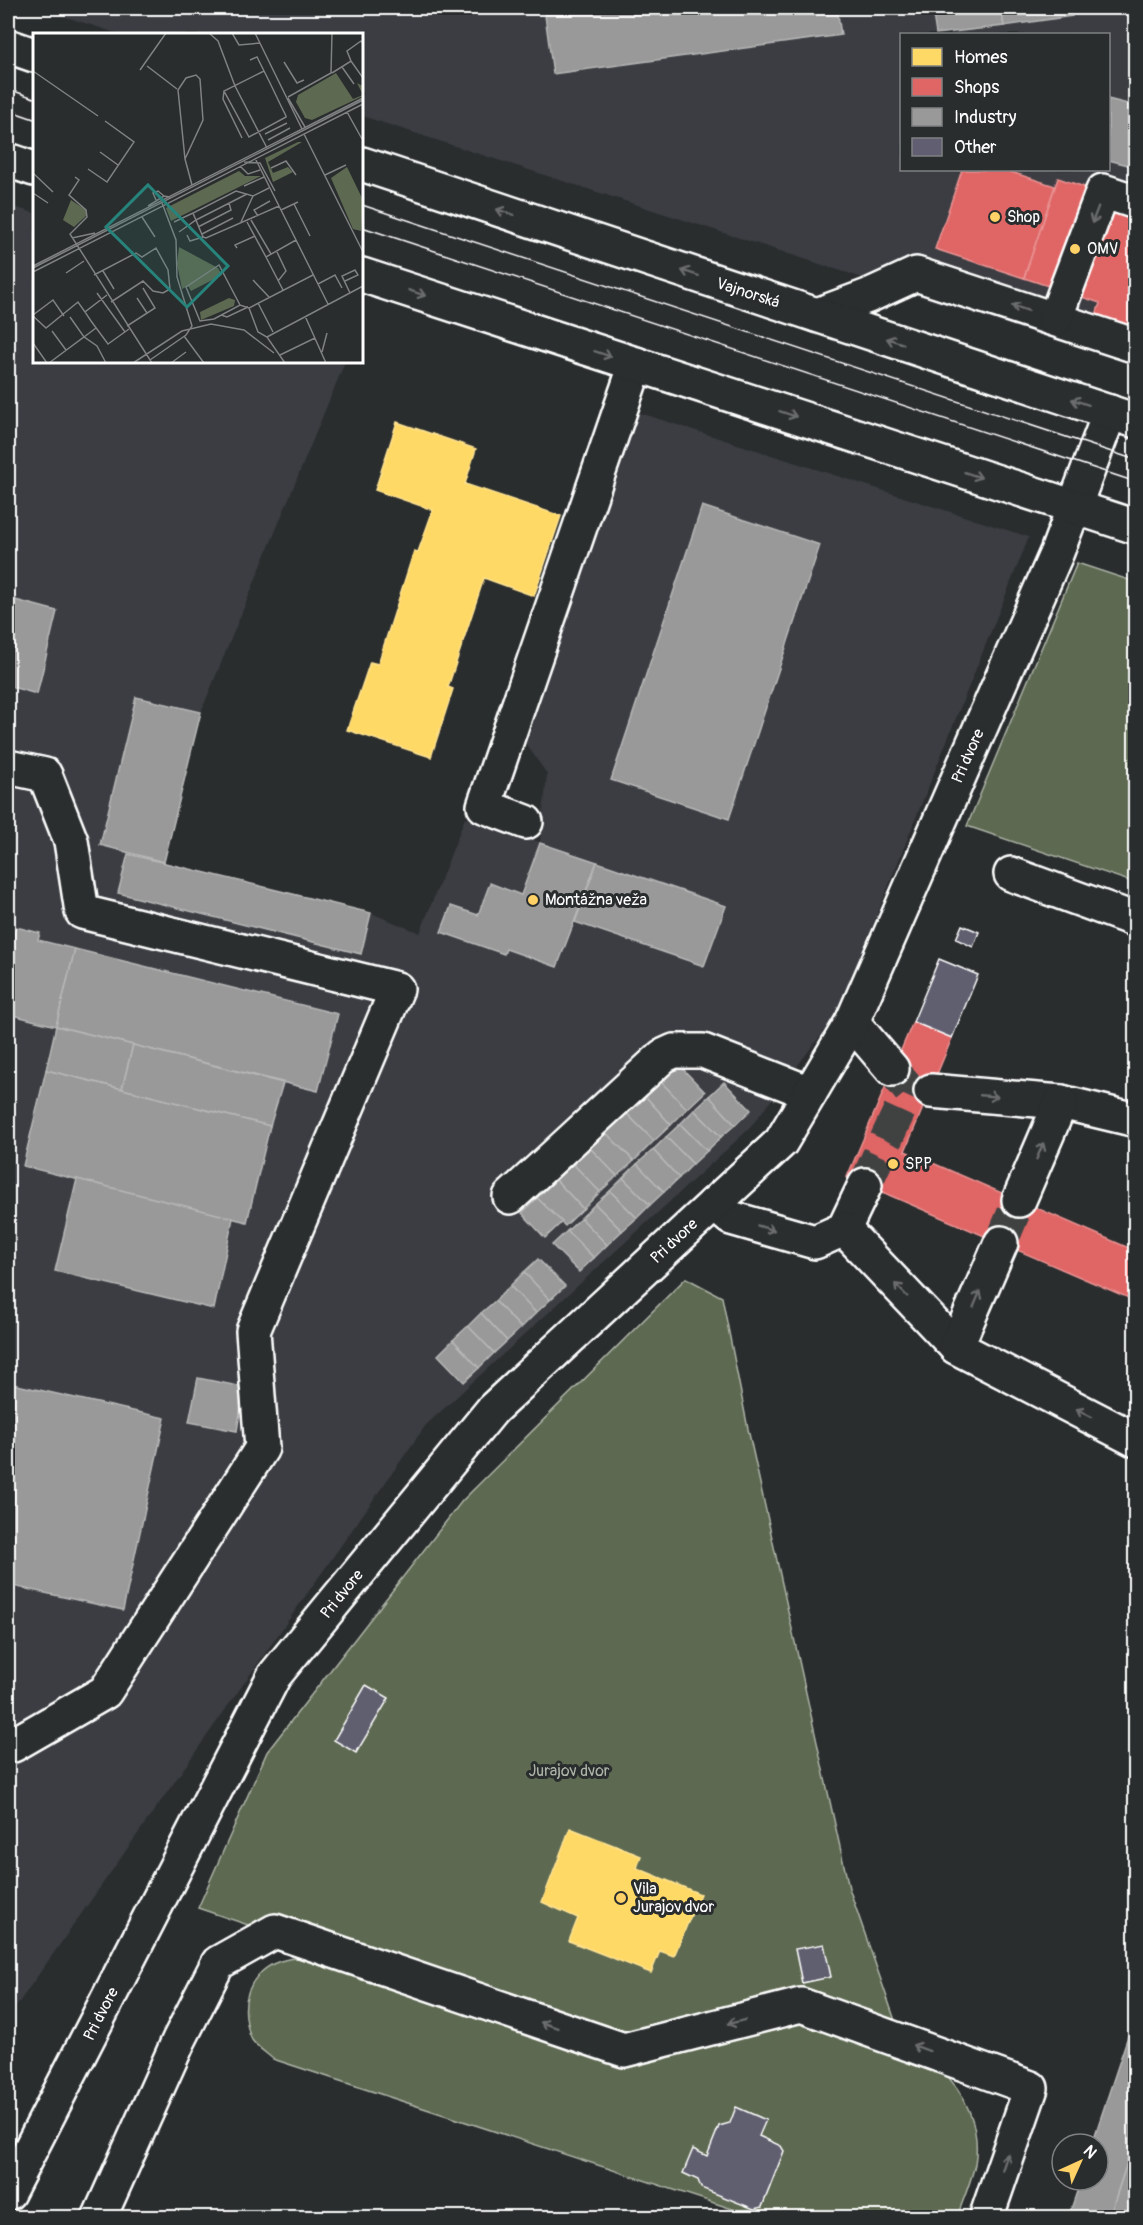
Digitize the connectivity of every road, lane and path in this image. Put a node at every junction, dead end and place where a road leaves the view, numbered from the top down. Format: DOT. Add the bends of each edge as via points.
graph roads {
  1 [pos="8,46"];
  2 [pos="33,55"];
  3 [pos="8,160"];
  4 [pos="363,164"];
  5 [pos="33,169"];
  6 [pos="1136,202"];
  7 [pos="363,275"];
  8 [pos="817,315"];
  9 [pos="1054,319"];
  10 [pos="1136,346"];
  11 [pos="636,364"];
  12 [pos="1123,417"];
  13 [pos="1074,507"];
  14 [pos="1136,527"];
  15 [pos="8,767"];
  16 [pos="526,822"];
  17 [pos="1011,874"];
  18 [pos="1136,920"];
  19 [pos="852,1022"];
  20 [pos="892,1068"];
  21 [pos="931,1091"];
  22 [pos="810,1093"];
  23 [pos="1060,1101"];
  24 [pos="1136,1120"];
  25 [pos="865,1185"];
  26 [pos="510,1197"];
  27 [pos="1019,1200"];
  28 [pos="714,1204"];
  29 [pos="844,1229"];
  30 [pos="1001,1243"];
  31 [pos="956,1347"];
  32 [pos="1136,1440"];
  33 [pos="8,1745"];
  34 [pos="8,2193"];
  35 [pos="99,2217"];
  36 [pos="986,2217"];
  1 -- 2 [label="street"];
  3 -- 5 [label="street"];
  8 -- 4 [label="street, Vajnorská, one-way"];
  6 -- 9 [label="street, one-way" via="1103,191"];
  7 -- 11 [label="street, one-way"];
  9 -- 8 [label="street, one-way" via="916,274"];
  12 -- 8 [label="street, Vajnorská, one-way"];
  9 -- 10 [label="street"];
  11 -- 13 [label="street, one-way"];
  11 -- 16 [label="street" via="484,806"];
  12 -- 13 [label="street, Pri dvore"];
  13 -- 14 [label="street"];
  13 -- 19 [label="street, Pri dvore"];
  15 -- 33 [label="street" via="45,775 71,842 82,912 397,989 254,1331 262,1448 105,1692"];
  17 -- 18 [label="street"];
  19 -- 20 [label="street"];
  19 -- 22 [label="street, Pri dvore"];
  21 -- 23 [label="street, one-way"];
  22 -- 26 [label="street" via="703,1051 674,1051 663,1056"];
  22 -- 28 [label="street, Pri dvore" via="781,1142"];
  23 -- 24 [label="street"];
  27 -- 23 [label="street, one-way"];
  25 -- 29 [label="street"];
  28 -- 29 [label="street, one-way" via="731,1218 815,1242"];
  28 -- 34 [label="street, Pri dvore" via="493,1408 274,1676"];
  31 -- 29 [label="street, one-way"];
  31 -- 30 [label="street, one-way"];
  32 -- 31 [label="street, one-way"];
  36 -- 35 [label="street, one-way" via="1031,2088 801,2005 624,2050 274,1932 218,1963 178,2040"];
}
